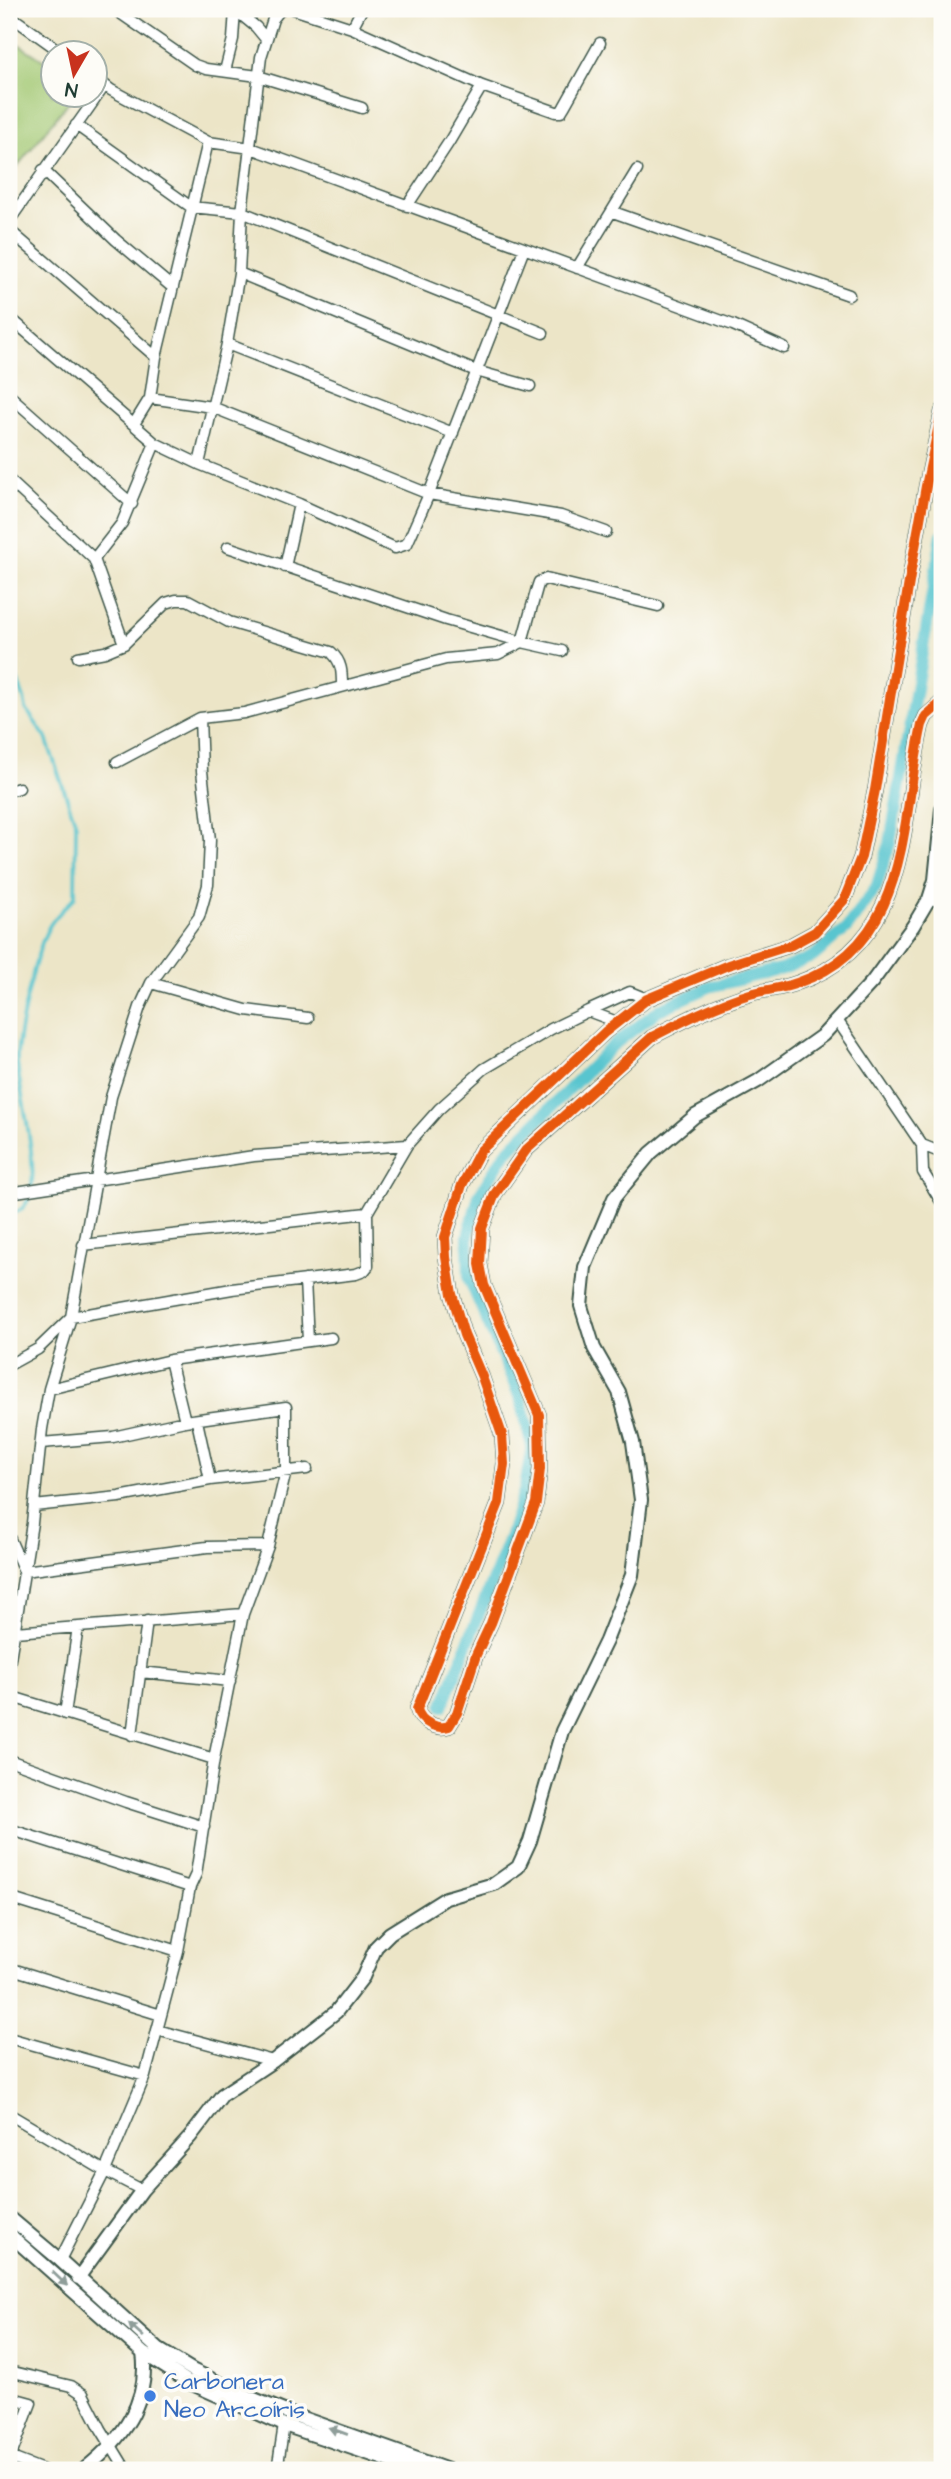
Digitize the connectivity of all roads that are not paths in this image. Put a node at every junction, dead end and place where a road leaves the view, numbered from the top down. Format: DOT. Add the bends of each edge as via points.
graph roads {
  1 [pos="114,9"];
  2 [pos="235,9"];
  3 [pos="281,9"];
  4 [pos="293,9"];
  5 [pos="362,9"];
  6 [pos="9,15"];
  7 [pos="352,28"];
  8 [pos="41,38"];
  9 [pos="265,38"];
  10 [pos="600,43"];
  11 [pos="225,71"];
  12 [pos="258,75"];
  13 [pos="482,86"];
  14 [pos="108,87"];
  15 [pos="88,108"];
  16 [pos="362,108"];
  17 [pos="76,125"];
  18 [pos="208,142"];
  19 [pos="251,148"];
  20 [pos="43,170"];
  21 [pos="637,170"];
  22 [pos="407,206"];
  23 [pos="191,207"];
  24 [pos="242,212"];
  25 [pos="612,212"];
  26 [pos="9,221"];
  27 [pos="9,230"];
  28 [pos="524,249"];
  29 [pos="577,268"];
  30 [pos="239,273"];
  31 [pos="172,287"];
  32 [pos="849,295"];
  33 [pos="498,314"];
  34 [pos="9,317"];
  35 [pos="543,333"];
  36 [pos="227,344"];
  37 [pos="784,348"];
  38 [pos="156,357"];
  39 [pos="476,371"];
  40 [pos="530,386"];
  41 [pos="9,395"];
  42 [pos="150,398"];
  43 [pos="212,407"];
  44 [pos="942,411"];
  45 [pos="134,424"];
  46 [pos="453,433"];
  47 [pos="155,443"];
  48 [pos="199,464"];
  49 [pos="9,480"];
  50 [pos="429,494"];
  51 [pos="132,504"];
  52 [pos="299,504"];
  53 [pos="606,532"];
  54 [pos="228,547"];
  55 [pos="94,559"];
  56 [pos="285,567"];
  57 [pos="658,606"];
  58 [pos="522,642"];
  59 [pos="124,644"];
  60 [pos="562,651"];
  61 [pos="78,657"];
  62 [pos="342,686"];
  63 [pos="942,702"];
  64 [pos="200,718"];
  65 [pos="117,762"];
  66 [pos="942,809"];
  67 [pos="936,900"];
  68 [pos="151,983"];
  69 [pos="647,999"];
  70 [pos="589,1011"];
  71 [pos="308,1018"];
  72 [pos="837,1020"];
  73 [pos="617,1022"];
  74 [pos="407,1145"];
  75 [pos="922,1145"];
  76 [pos="942,1153"];
  77 [pos="95,1180"];
  78 [pos="9,1193"];
  79 [pos="942,1203"];
  80 [pos="367,1213"];
  81 [pos="83,1245"];
  82 [pos="304,1280"];
  83 [pos="71,1317"];
  84 [pos="331,1338"];
  85 [pos="308,1341"];
  86 [pos="170,1360"];
  87 [pos="9,1365"];
  88 [pos="49,1389"];
  89 [pos="197,1420"];
  90 [pos="184,1421"];
  91 [pos="41,1443"];
  92 [pos="307,1469"];
  93 [pos="286,1471"];
  94 [pos="210,1480"];
  95 [pos="33,1506"];
  96 [pos="9,1537"];
  97 [pos="268,1546"];
  98 [pos="24,1571"];
  99 [pos="243,1614"];
  100 [pos="147,1621"];
  101 [pos="78,1626"];
  102 [pos="15,1632"];
  103 [pos="9,1665"];
  104 [pos="140,1672"];
  105 [pos="230,1681"];
  106 [pos="9,1696"];
  107 [pos="65,1714"];
  108 [pos="132,1735"];
  109 [pos="214,1759"];
  110 [pos="9,1760"];
  111 [pos="204,1827"];
  112 [pos="9,1829"];
  113 [pos="190,1887"];
  114 [pos="9,1898"];
  115 [pos="178,1951"];
  116 [pos="9,1968"];
  117 [pos="161,2015"];
  118 [pos="157,2030"];
  119 [pos="9,2038"];
  120 [pos="273,2061"];
  121 [pos="145,2076"];
  122 [pos="9,2114"];
  123 [pos="105,2171"];
  124 [pos="142,2189"];
  125 [pos="9,2217"];
  126 [pos="9,2234"];
  127 [pos="60,2260"];
  128 [pos="78,2278"];
  129 [pos="144,2353"];
  130 [pos="168,2370"];
  131 [pos="9,2371"];
  132 [pos="142,2390"];
  133 [pos="9,2397"];
  134 [pos="284,2425"];
  135 [pos="112,2446"];
  136 [pos="9,2458"];
  137 [pos="43,2470"];
  138 [pos="84,2470"];
  139 [pos="126,2470"];
  140 [pos="277,2470"];
  141 [pos="417,2470"];
  142 [pos="448,2470"];
  1 -- 11 [label="street" via="195,65"];
  2 -- 9 [label="street"];
  2 -- 11 [label="street"];
  3 -- 9 [label="street"];
  4 -- 7 [label="street"];
  5 -- 7 [label="street"];
  6 -- 8 [label="street"];
  7 -- 13 [label="street"];
  9 -- 12 [label="street"];
  10 -- 13 [label="street" via="561,112"];
  11 -- 12 [label="street"];
  12 -- 16 [label="street"];
  12 -- 19 [label="street"];
  13 -- 22 [label="street"];
  14 -- 18 [label="street"];
  15 -- 17 [label="street"];
  17 -- 20 [label="street"];
  17 -- 23 [label="street"];
  18 -- 19 [label="street"];
  18 -- 23 [label="street"];
  19 -- 22 [label="street"];
  19 -- 24 [label="street"];
  20 -- 26 [label="street"];
  20 -- 31 [label="street"];
  21 -- 25 [label="street"];
  22 -- 28 [label="street"];
  23 -- 24 [label="street"];
  23 -- 31 [label="street"];
  24 -- 30 [label="street"];
  24 -- 33 [label="street"];
  25 -- 29 [label="street"];
  25 -- 32 [label="street"];
  27 -- 38 [label="street"];
  28 -- 29 [label="street"];
  28 -- 33 [label="street"];
  29 -- 37 [label="street"];
  30 -- 36 [label="street"];
  30 -- 39 [label="street"];
  31 -- 38 [label="street"];
  33 -- 35 [label="street"];
  33 -- 39 [label="street"];
  34 -- 45 [label="street"];
  36 -- 43 [label="street"];
  36 -- 46 [label="street"];
  38 -- 42 [label="street"];
  39 -- 40 [label="street"];
  39 -- 46 [label="street"];
  41 -- 51 [label="street"];
  42 -- 43 [label="street"];
  42 -- 45 [label="street"];
  43 -- 48 [label="street"];
  43 -- 50 [label="street"];
  44 -- 69 [label="street" via="875,790 861,857 844,900 815,932 791,945"];
  45 -- 47 [label="street"];
  46 -- 50 [label="street"];
  47 -- 48 [label="street"];
  47 -- 51 [label="street"];
  48 -- 52 [label="street"];
  49 -- 55 [label="street"];
  50 -- 52 [label="street" via="407,544 395,548"];
  50 -- 53 [label="street" via="561,516"];
  51 -- 55 [label="street"];
  52 -- 56 [label="street"];
  54 -- 56 [label="street"];
  55 -- 59 [label="street"];
  56 -- 58 [label="street"];
  57 -- 58 [label="street" via="546,579 539,582"];
  58 -- 60 [label="street"];
  58 -- 62 [label="street" via="498,654 446,659"];
  59 -- 61 [label="street"];
  59 -- 62 [label="street" via="166,603 188,600 229,622 331,652 339,659"];
  62 -- 64 [label="street" via="244,713"];
  63 -- 73 [label="street" via="922,724 898,869 887,901 860,943 834,966 798,983 740,998 652,1037 526,1150 495,1194 482,1228 480,1264 484,1285 539,1415 540,1469 536,1503 513,1566 457,1713 443,1728 422,1721 417,1709 499,1503 503,1464 502,1435 453,1294 445,1237 462,1185 480,1151"];
  64 -- 65 [label="street"];
  64 -- 68 [label="street" via="210,840 208,885 199,917"];
  66 -- 67 [label="street"];
  67 -- 72 [label="street"];
  68 -- 71 [label="street" via="246,1010"];
  68 -- 77 [label="street" via="111,1097"];
  69 -- 70 [label="street" via="629,992"];
  69 -- 73 [label="street"];
  70 -- 73 [label="street"];
  70 -- 74 [label="street" via="484,1069"];
  72 -- 75 [label="street"];
  72 -- 120 [label="street" via="823,1035 758,1081 695,1116 650,1153 614,1198 585,1266 581,1306 594,1348 619,1392 633,1442 641,1500 632,1575 562,1731 518,1867 495,1884 446,1898 390,1933 376,1947 363,1977 336,2012"];
  74 -- 77 [label="street" via="254,1156"];
  74 -- 80 [label="street"];
  75 -- 76 [label="street"];
  75 -- 79 [label="street" via="923,1172"];
  77 -- 78 [label="street"];
  77 -- 81 [label="street"];
  80 -- 81 [label="street"];
  80 -- 82 [label="street" via="368,1266 364,1271"];
  81 -- 83 [label="street"];
  82 -- 83 [label="street"];
  82 -- 85 [label="street"];
  83 -- 87 [label="street" via="38,1349"];
  83 -- 88 [label="street"];
  84 -- 85 [label="street"];
  85 -- 86 [label="street"];
  86 -- 88 [label="street"];
  86 -- 90 [label="street"];
  88 -- 91 [label="street"];
  89 -- 90 [label="street"];
  89 -- 93 [label="street" via="286,1408"];
  89 -- 94 [label="street"];
  90 -- 91 [label="street" via="113,1437"];
  91 -- 95 [label="street"];
  92 -- 93 [label="street"];
  93 -- 94 [label="street"];
  93 -- 97 [label="street"];
  94 -- 95 [label="street"];
  95 -- 98 [label="street"];
  96 -- 98 [label="street"];
  97 -- 98 [label="street" via="207,1547"];
  97 -- 99 [label="street"];
  98 -- 102 [label="street"];
  99 -- 100 [label="street"];
  99 -- 105 [label="street"];
  100 -- 101 [label="street"];
  100 -- 104 [label="street"];
  101 -- 102 [label="street"];
  101 -- 107 [label="street"];
  102 -- 103 [label="street"];
  104 -- 105 [label="street"];
  104 -- 108 [label="street"];
  105 -- 109 [label="street"];
  106 -- 107 [label="street"];
  107 -- 108 [label="street"];
  108 -- 109 [label="street"];
  109 -- 111 [label="street"];
  110 -- 111 [label="street"];
  111 -- 113 [label="street"];
  112 -- 113 [label="street"];
  113 -- 115 [label="street"];
  114 -- 115 [label="street"];
  115 -- 117 [label="street"];
  116 -- 117 [label="street"];
  117 -- 118 [label="street"];
  118 -- 120 [label="street"];
  118 -- 121 [label="street"];
  119 -- 121 [label="street"];
  120 -- 124 [label="street" via="222,2095"];
  121 -- 123 [label="street"];
  122 -- 123 [label="street"];
  123 -- 124 [label="street"];
  123 -- 127 [label="street"];
  124 -- 128 [label="street"];
  125 -- 127 [label="street"];
  126 -- 129 [label="street, one-way"];
  127 -- 128 [label="street"];
  142 -- 128 [label="street, one-way" via="280,2410 194,2371 158,2349"];
  129 -- 130 [label="street"];
  129 -- 132 [label="street"];
  130 -- 132 [label="street" via="155,2375"];
  130 -- 134 [label="street"];
  131 -- 135 [label="street" via="60,2382 83,2394"];
  132 -- 135 [label="street"];
  133 -- 136 [label="street" via="31,2403"];
  134 -- 140 [label="street"];
  134 -- 141 [label="street"];
  135 -- 138 [label="street"];
  135 -- 139 [label="street"];
  136 -- 137 [label="street"];
}
